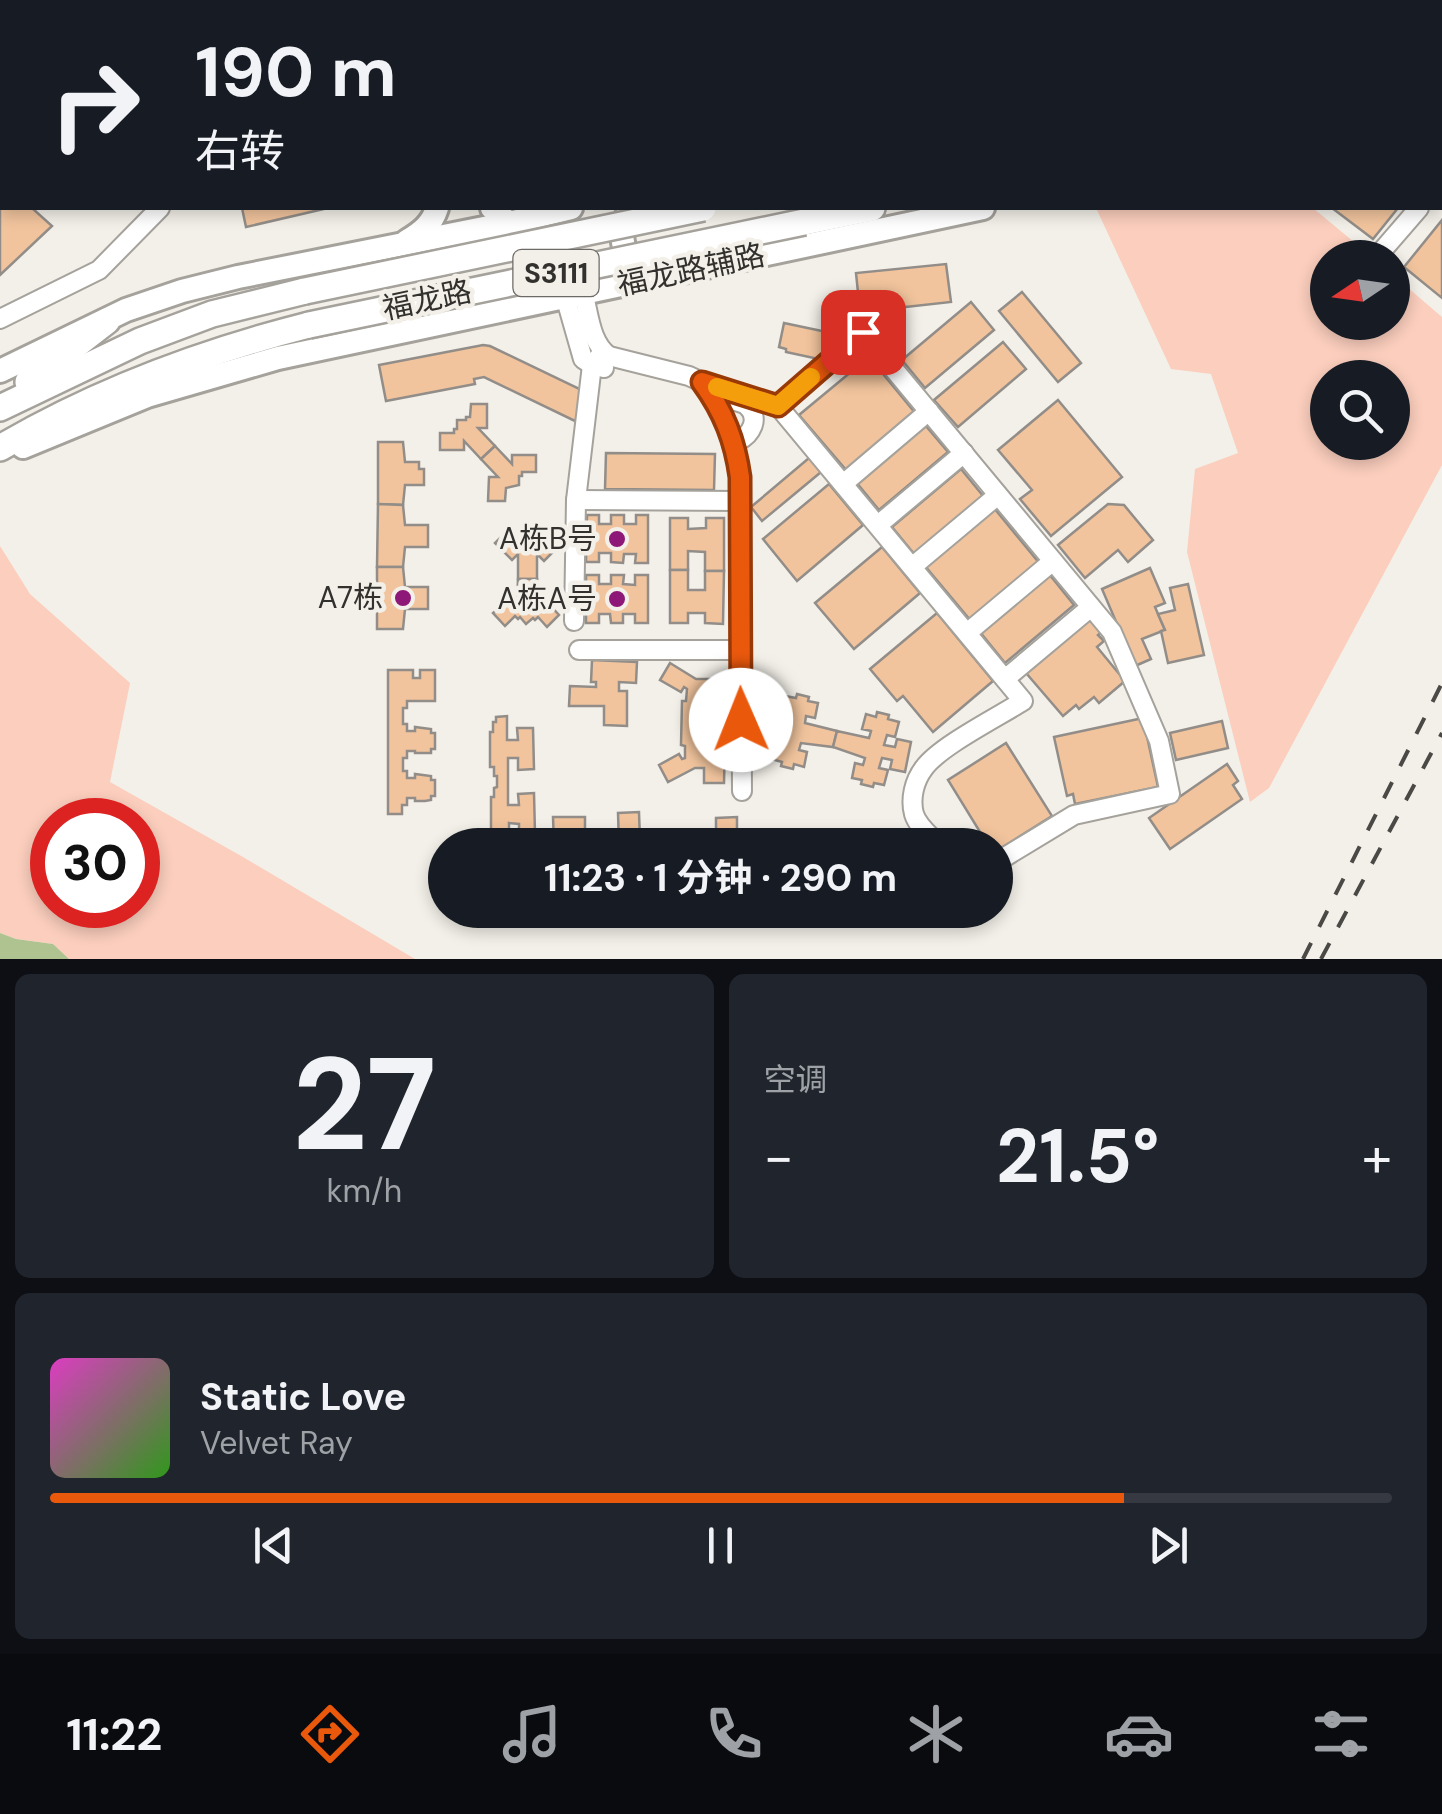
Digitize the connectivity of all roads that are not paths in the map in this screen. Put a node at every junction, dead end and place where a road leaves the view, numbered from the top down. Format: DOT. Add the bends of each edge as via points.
graph roads {
  1 [pos="158,210"];
  2 [pos="436,210"];
  3 [pos="630,210"];
  4 [pos="694,210"];
  5 [pos="862,210"];
  6 [pos="974,210"];
  7 [pos="1417,210"];
  8 [pos="532,212"];
  9 [pos="500,215"];
  10 [pos="1391,240"];
  11 [pos="401,244"];
  12 [pos="657,277"];
  13 [pos="574,294"];
  14 [pos="0,318"];
  15 [pos="107,321"];
  16 [pos="598,359"];
  17 [pos="0,372"];
  18 [pos="707,389"];
  19 [pos="0,406"];
  20 [pos="778,406"];
  21 [pos="929,412"];
  22 [pos="732,436"];
  23 [pos="0,448"];
  24 [pos="964,453"];
  25 [pos="0,456"];
  26 [pos="843,484"];
  27 [pos="998,494"];
  28 [pos="576,500"];
  29 [pos="740,501"];
  30 [pos="878,525"];
  31 [pos="1054,561"];
  32 [pos="912,567"];
  33 [pos="1091,607"];
  34 [pos="574,621"];
  35 [pos="967,634"];
  36 [pos="579,650"];
  37 [pos="740,650"];
  38 [pos="1005,679"];
  39 [pos="742,791"];
  40 [pos="921,828"];
  41 [pos="1013,852"];
  1 -- 14 [label="street" via="100,270"];
  2 -- 11 [label="main road" via="422,232"];
  3 -- 12 [label="main road" via="622,244 630,262"];
  4 -- 19 [label="highway, 福龙路 / S3111, bridge" via="212,314"];
  5 -- 23 [label="highway, 福龙路 / S3111, bridge" via="309,324 144,376"];
  6 -- 12 [label="main road, 福龙路辅路"];
  7 -- 10 [label="street"];
  8 -- 9 [label="main road"];
  8 -- 13 [label="main road" via="570,262"];
  9 -- 11 [label="main road"];
  9 -- 13 [label="main road"];
  11 -- 15 [label="main road" via="207,285"];
  12 -- 13 [label="main road, 福龙路辅路"];
  13 -- 16 [label="street"];
  13 -- 25 [label="main road, 福龙路辅路" via="207,377"];
  15 -- 17 [label="main road"];
  15 -- 19 [label="highway"];
  16 -- 18 [label="street" via="689,376"];
  16 -- 28 [label="street"];
  18 -- 20 [label="street"];
  18 -- 22 [label="street"];
  18 -- 22 [label="street" via="751,411 750,433"];
  20 -- 21 [label="street" via="863,332"];
  20 -- 26 [label="street"];
  21 -- 24 [label="street"];
  21 -- 26 [label="street"];
  22 -- 29 [label="street"];
  24 -- 27 [label="street"];
  24 -- 30 [label="street"];
  26 -- 30 [label="street"];
  27 -- 31 [label="street"];
  27 -- 32 [label="street"];
  28 -- 29 [label="street"];
  28 -- 34 [label="street"];
  29 -- 37 [label="street"];
  30 -- 32 [label="street"];
  31 -- 33 [label="street"];
  31 -- 35 [label="street"];
  32 -- 35 [label="street"];
  33 -- 38 [label="street"];
  33 -- 41 [label="street" via="1112,632 1159,741 1170,794 1074,815"];
  35 -- 38 [label="street"];
  36 -- 37 [label="street"];
  37 -- 39 [label="street"];
  38 -- 40 [label="street" via="1023,700 924,769 912,792"];
}
